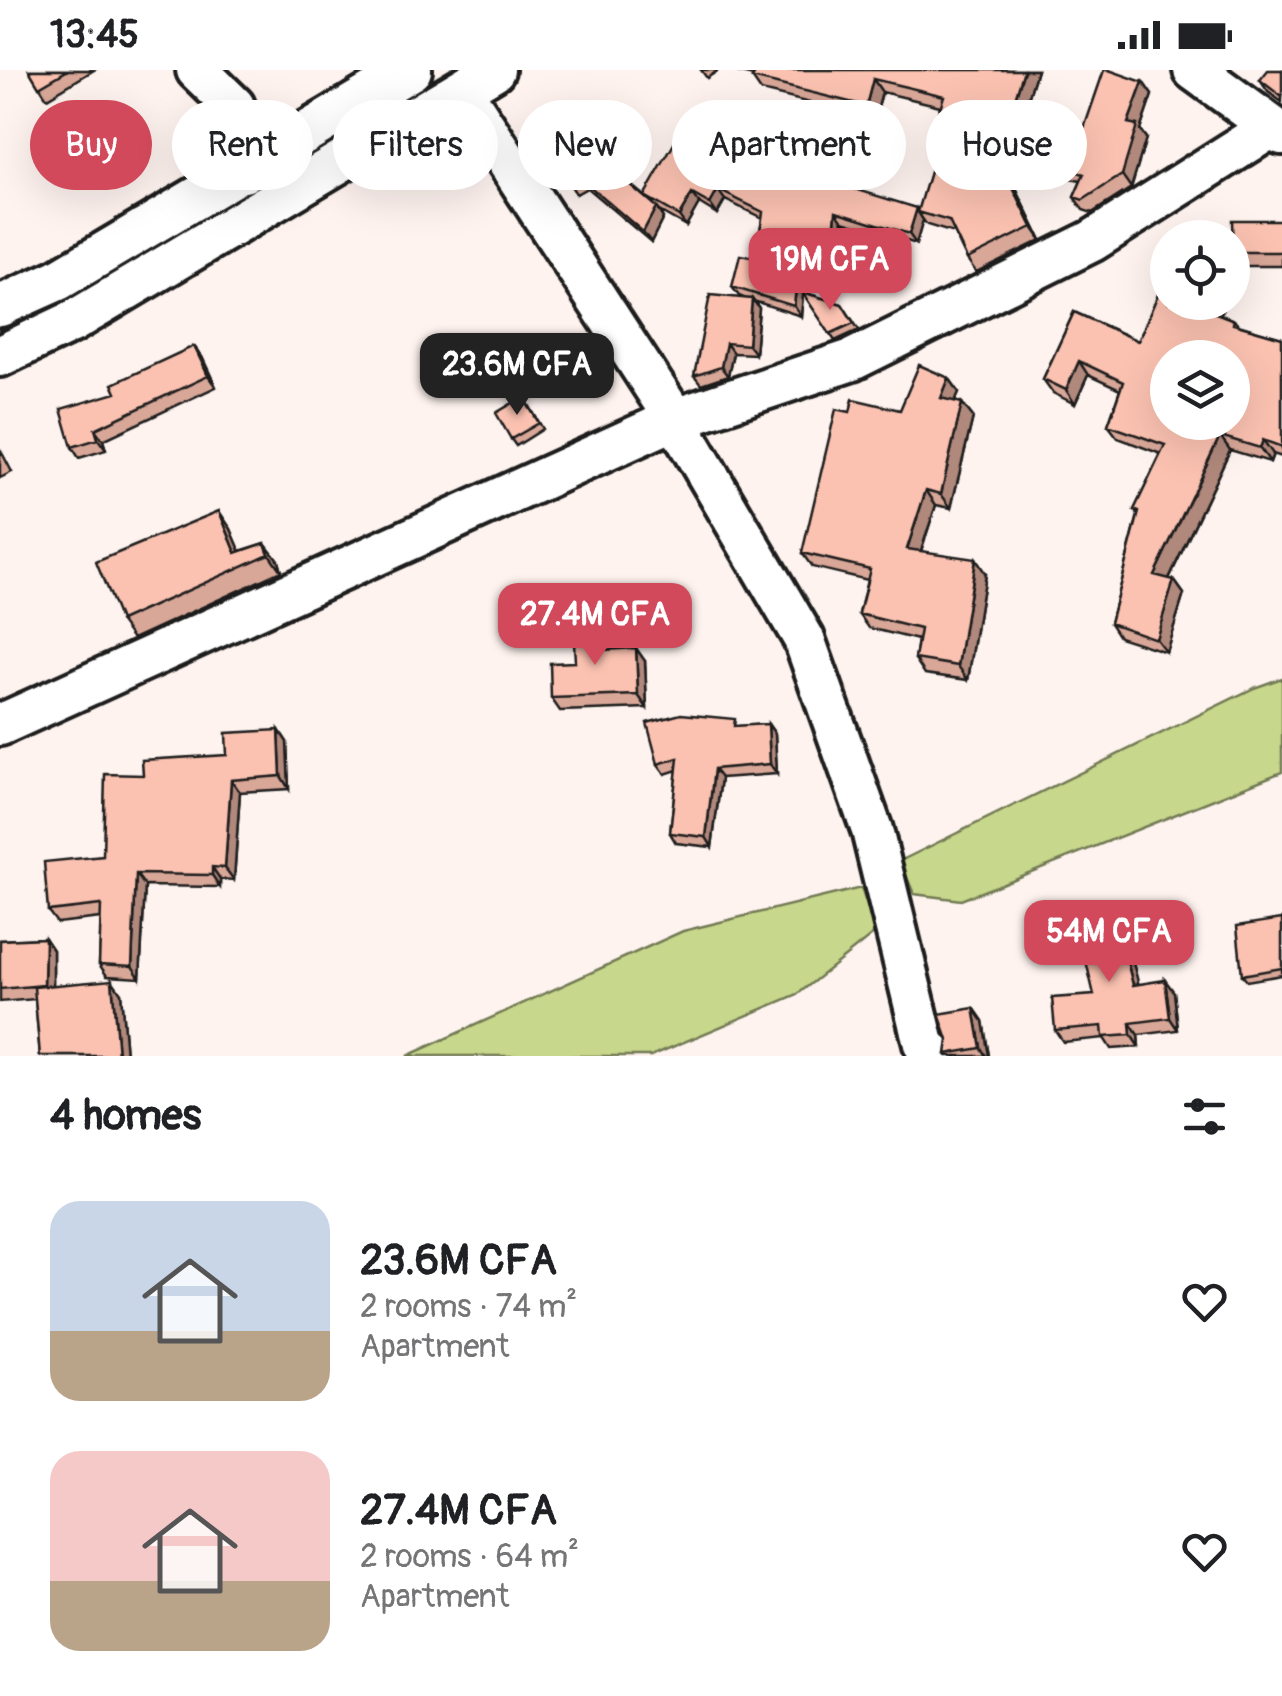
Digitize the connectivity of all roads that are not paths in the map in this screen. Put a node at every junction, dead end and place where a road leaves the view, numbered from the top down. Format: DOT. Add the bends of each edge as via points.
graph roads {
  1 [pos="198,70"];
  2 [pos="411,70"];
  3 [pos="1194,70"];
  4 [pos="477,80"];
  5 [pos="228,100"];
  6 [pos="313,130"];
  7 [pos="1277,130"];
  8 [pos="213,190"];
  9 [pos="0,306"];
  10 [pos="0,356"];
  11 [pos="676,419"];
  12 [pos="0,725"];
  13 [pos="934,1056"];
  1 -- 5 [label="street"];
  2 -- 6 [label="street"];
  3 -- 7 [label="street"];
  4 -- 10 [label="street" via="72,322"];
  4 -- 11 [label="street"];
  7 -- 11 [label="street" via="1092,241 852,360"];
  8 -- 9 [label="street"];
  11 -- 12 [label="street"];
  11 -- 13 [label="street" via="804,639 872,830 924,1044"];
}
